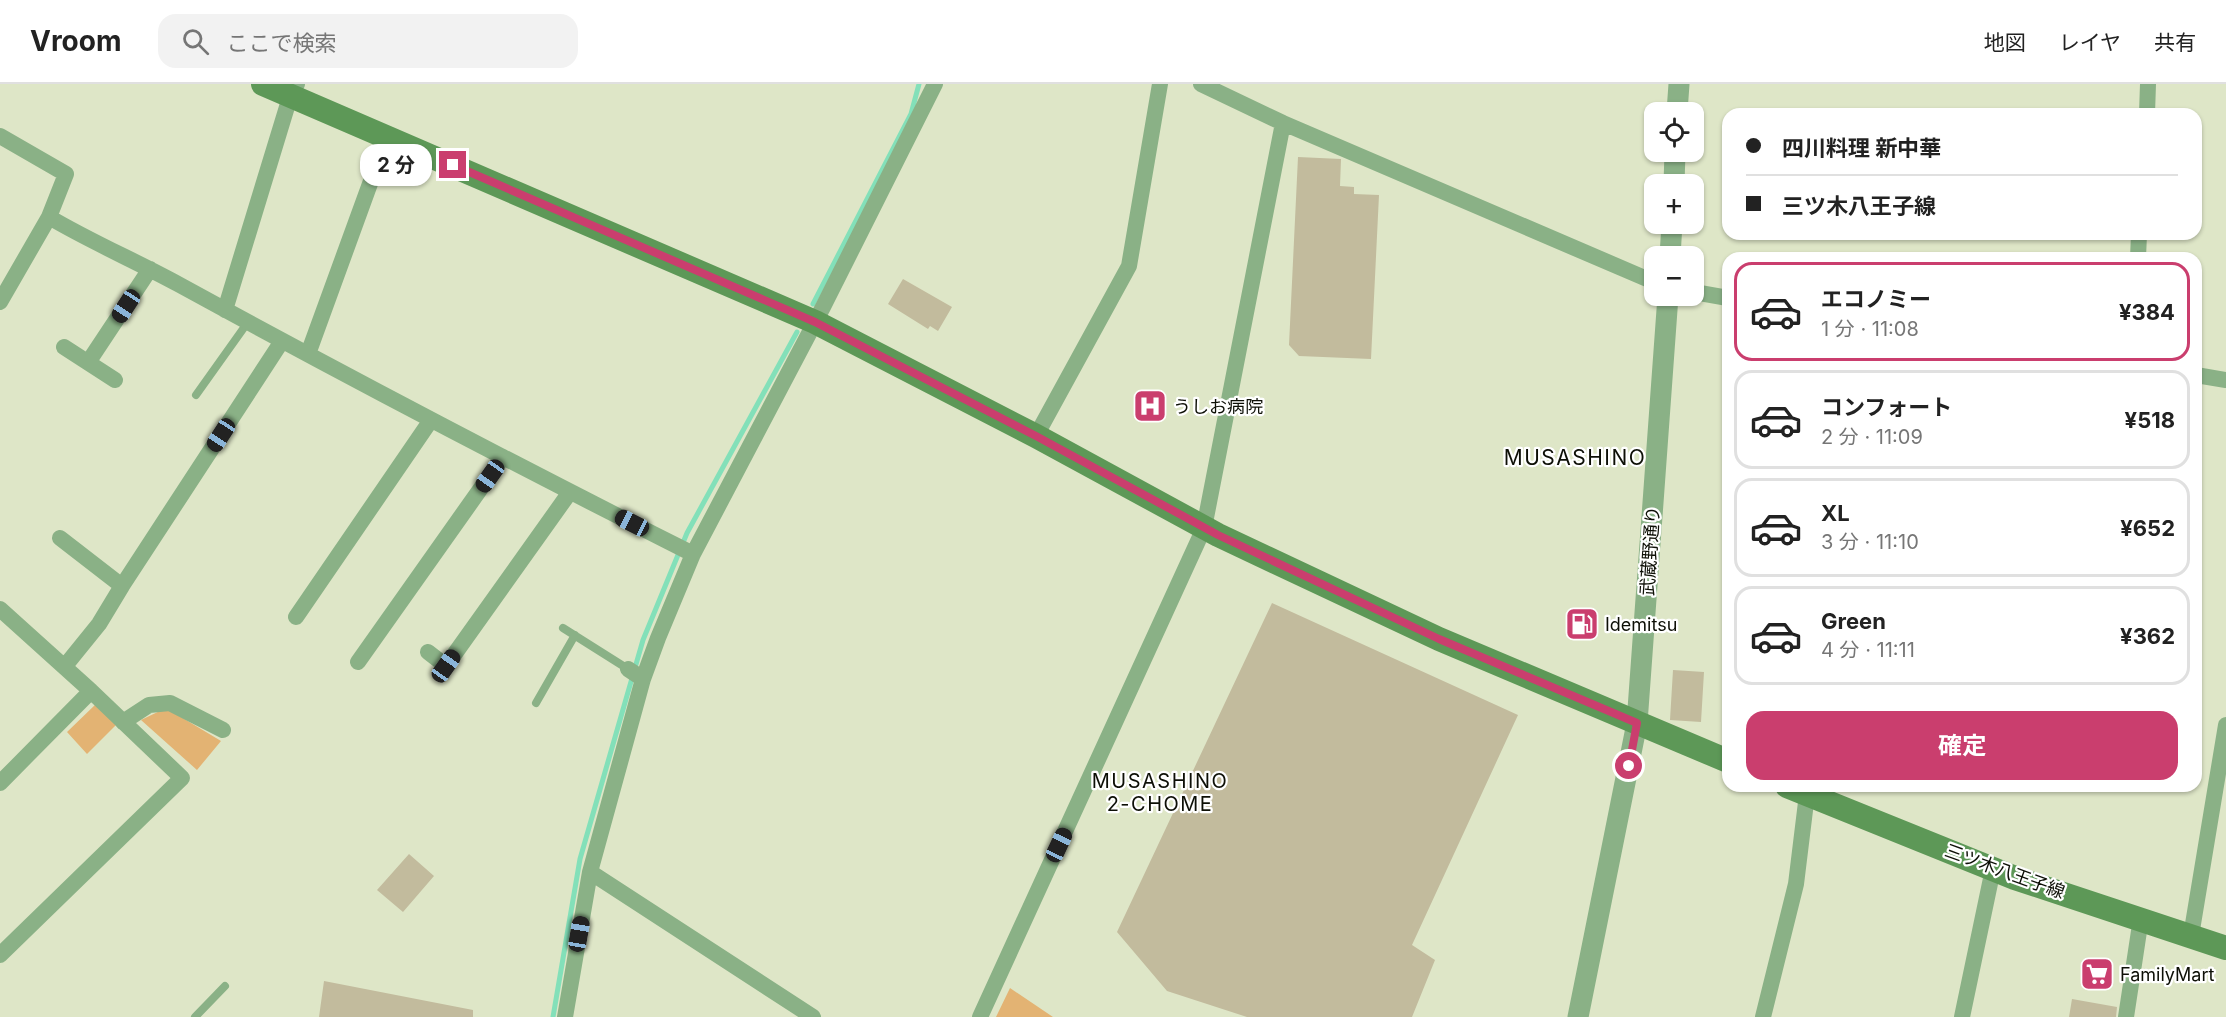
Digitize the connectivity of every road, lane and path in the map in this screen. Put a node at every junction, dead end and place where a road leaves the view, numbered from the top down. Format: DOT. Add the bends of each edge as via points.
graph roads {
  1 [pos="263,84"];
  2 [pos="936,84"];
  3 [pos="1160,84"];
  4 [pos="1201,84"];
  5 [pos="1679,84"];
  6 [pos="2148,84"];
  7 [pos="293,90"];
  8 [pos="1678,102"];
  9 [pos="2146,108"];
  10 [pos="1283,123"];
  11 [pos="0,136"];
  12 [pos="387,137"];
  13 [pos="49,217"];
  14 [pos="150,269"];
  15 [pos="1644,278"];
  16 [pos="1704,294"];
  17 [pos="1722,297"];
  18 [pos="0,302"];
  19 [pos="1667,306"];
  20 [pos="225,310"];
  21 [pos="248,322"];
  22 [pos="815,322"];
  23 [pos="282,341"];
  24 [pos="64,347"];
  25 [pos="308,354"];
  26 [pos="89,361"];
  27 [pos="2202,376"];
  28 [pos="115,380"];
  29 [pos="2226,380"];
  30 [pos="196,396"];
  31 [pos="431,420"];
  32 [pos="1036,436"];
  33 [pos="503,457"];
  34 [pos="570,492"];
  35 [pos="1204,528"];
  36 [pos="60,538"];
  37 [pos="691,553"];
  38 [pos="122,585"];
  39 [pos="0,609"];
  40 [pos="296,617"];
  41 [pos="563,628"];
  42 [pos="575,635"];
  43 [pos="428,652"];
  44 [pos="358,662"];
  45 [pos="65,666"];
  46 [pos="637,675"];
  47 [pos="92,692"];
  48 [pos="536,703"];
  49 [pos="123,722"];
  50 [pos="1637,723"];
  51 [pos="2226,725"];
  52 [pos="223,730"];
  53 [pos="1722,758"];
  54 [pos="0,783"];
  55 [pos="1797,792"];
  56 [pos="1802,792"];
  57 [pos="1993,869"];
  58 [pos="590,872"];
  59 [pos="2141,918"];
  60 [pos="2191,936"];
  61 [pos="2226,948"];
  62 [pos="0,955"];
  63 [pos="225,986"];
  64 [pos="195,1017"];
  65 [pos="565,1017"];
  66 [pos="813,1017"];
  67 [pos="980,1017"];
  68 [pos="1578,1017"];
  69 [pos="1763,1017"];
  70 [pos="1962,1017"];
  71 [pos="2126,1017"];
  1 -- 7 [label="main road"];
  2 -- 22 [label="street"];
  3 -- 32 [label="street" via="1129,266"];
  4 -- 10 [label="street"];
  5 -- 8 [label="street"];
  6 -- 9 [label="street"];
  7 -- 12 [label="main road"];
  7 -- 20 [label="street"];
  10 -- 15 [label="street"];
  10 -- 35 [label="street"];
  11 -- 13 [label="street" via="66,174"];
  12 -- 22 [label="main road"];
  12 -- 25 [label="street"];
  13 -- 14 [label="street"];
  13 -- 18 [label="street"];
  14 -- 20 [label="street"];
  14 -- 26 [label="street"];
  16 -- 17 [label="street"];
  19 -- 50 [label="street, 武蔵野通り"];
  20 -- 21 [label="street"];
  21 -- 23 [label="street"];
  21 -- 30 [label="lane"];
  22 -- 32 [label="main road"];
  22 -- 37 [label="street"];
  23 -- 25 [label="street"];
  23 -- 38 [label="street"];
  24 -- 26 [label="street"];
  25 -- 31 [label="street"];
  26 -- 28 [label="street"];
  27 -- 29 [label="street"];
  31 -- 33 [label="street"];
  31 -- 40 [label="street"];
  32 -- 35 [label="main road"];
  33 -- 34 [label="street"];
  33 -- 44 [label="street"];
  34 -- 37 [label="street"];
  34 -- 43 [label="street" via="446,666"];
  35 -- 50 [label="main road" via="1439,639"];
  35 -- 67 [label="street"];
  36 -- 38 [label="street"];
  37 -- 46 [label="street"];
  38 -- 45 [label="street" via="99,624"];
  39 -- 45 [label="street"];
  41 -- 42 [label="lane"];
  42 -- 46 [label="lane"];
  42 -- 48 [label="lane"];
  45 -- 47 [label="street"];
  46 -- 58 [label="street"];
  47 -- 49 [label="street"];
  47 -- 54 [label="street"];
  49 -- 52 [label="street" via="149,705 170,703"];
  49 -- 62 [label="street" via="182,778"];
  50 -- 53 [label="main road"];
  50 -- 68 [label="street, 武蔵野通り"];
  51 -- 60 [label="street"];
  55 -- 69 [label="street" via="1796,884"];
  56 -- 57 [label="main road, 三ツ木八王子線"];
  57 -- 59 [label="main road, 三ツ木八王子線"];
  57 -- 70 [label="street"];
  58 -- 65 [label="street"];
  58 -- 66 [label="street"];
  59 -- 60 [label="main road, 三ツ木八王子線"];
  59 -- 71 [label="street"];
  60 -- 61 [label="main road, 三ツ木八王子線"];
  63 -- 64 [label="lane"];
}
